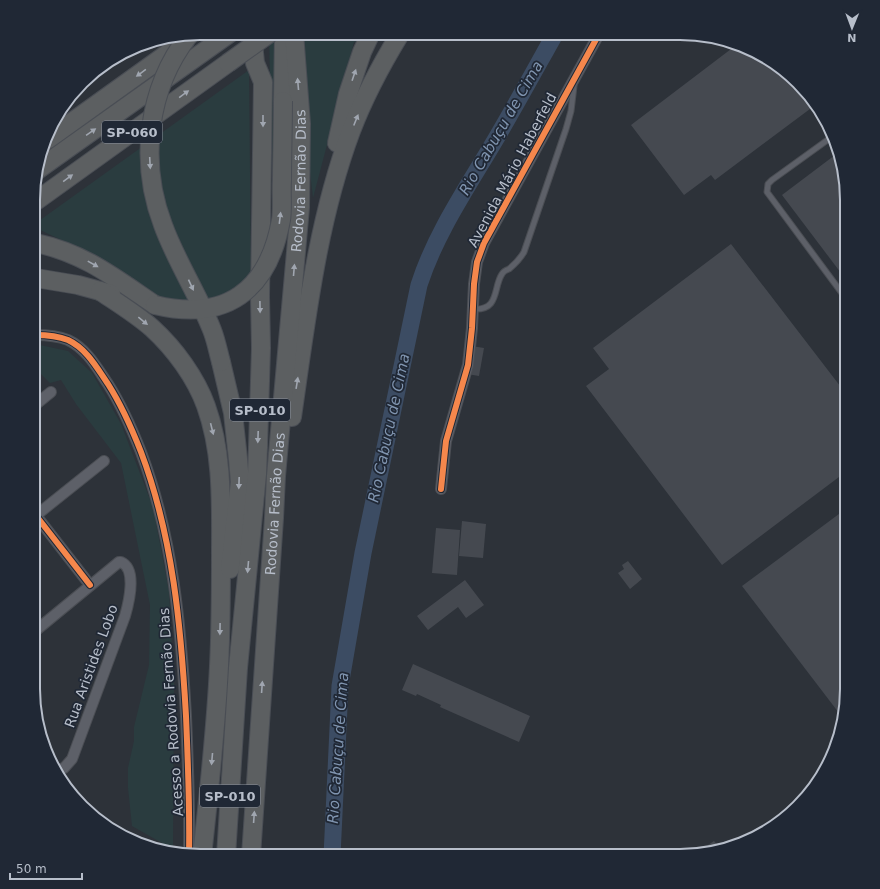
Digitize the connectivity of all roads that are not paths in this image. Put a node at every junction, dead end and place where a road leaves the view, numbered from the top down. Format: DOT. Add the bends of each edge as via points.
graph roads {
  1 [pos="185,40"];
  2 [pos="186,40"];
  3 [pos="221,40"];
  4 [pos="253,40"];
  5 [pos="260,40"];
  6 [pos="284,40"];
  7 [pos="295,40"];
  8 [pos="368,40"];
  9 [pos="396,40"];
  10 [pos="596,40"];
  11 [pos="575,77"];
  12 [pos="54,135"];
  13 [pos="828,139"];
  14 [pos="44,166"];
  15 [pos="40,198"];
  16 [pos="40,244"];
  17 [pos="316,263"];
  18 [pos="40,279"];
  19 [pos="100,291"];
  20 [pos="840,291"];
  21 [pos="155,305"];
  22 [pos="473,309"];
  23 [pos="40,335"];
  24 [pos="51,392"];
  25 [pos="40,401"];
  26 [pos="104,461"];
  27 [pos="441,489"];
  28 [pos="40,511"];
  29 [pos="274,518"];
  30 [pos="40,521"];
  31 [pos="90,585"];
  32 [pos="221,590"];
  33 [pos="40,627"];
  34 [pos="60,769"];
  35 [pos="189,849"];
  36 [pos="203,849"];
  37 [pos="226,849"];
  38 [pos="251,849"];
  1 -- 32 [label="highway, one-way, bridge" via="168,69 156,101 150,134 150,166 154,197 163,226 211,329 233,413 240,482 231,567"];
  2 -- 12 [label="highway, SP-060, one-way"];
  14 -- 3 [label="highway, SP-060, one-way"];
  4 -- 37 [label="highway, Rodovia Fernão Dias / SP-010, one-way" via="255,63 263,82 258,454 238,668"];
  15 -- 5 [label="highway, SP-060, one-way, bridge"];
  21 -- 6 [label="highway, one-way, bridge" via="194,310 222,305 245,292 258,278 270,258 281,218"];
  29 -- 7 [label="highway, Rodovia Fernão Dias / SP-010, one-way" via="300,206 301,124"];
  17 -- 8 [label="highway, one-way" via="315,235 348,94"];
  17 -- 9 [label="highway, one-way" via="328,208 351,132 382,64"];
  10 -- 11 [label="street, Avenida Mário Haberfeld"];
  11 -- 22 [label="street, Avenida Mário Haberfeld" via="484,243 477,262"];
  11 -- 22 [label="lane" via="566,129 524,252 517,262 502,274 493,300 482,308"];
  13 -- 20 [label="lane" via="772,180 768,184 767,192"];
  16 -- 21 [label="highway, one-way" via="79,256"];
  29 -- 17 [label="highway, one-way" via="284,475"];
  18 -- 19 [label="highway"];
  19 -- 21 [label="highway"];
  19 -- 32 [label="highway, one-way" via="153,329 188,371 206,406 218,463 221,505"];
  22 -- 27 [label="street, Avenida Mário Haberfeld" via="468,365 446,441"];
  23 -- 35 [label="street, Acesso a Rodovia Fernão Dias" via="67,340 81,348 93,361 126,417 150,478 166,535 179,622 184,673"];
  24 -- 25 [label="street"];
  26 -- 28 [label="street"];
  38 -- 29 [label="highway, Rodovia Fernão Dias / SP-010, one-way"];
  30 -- 31 [label="street"];
  31 -- 33 [label="street"];
  31 -- 34 [label="street, Rua Aristides Lobo" via="119,562 123,562 129,570 130,593 125,616 72,759"];
  32 -- 36 [label="highway, one-way" via="219,666"];
}
